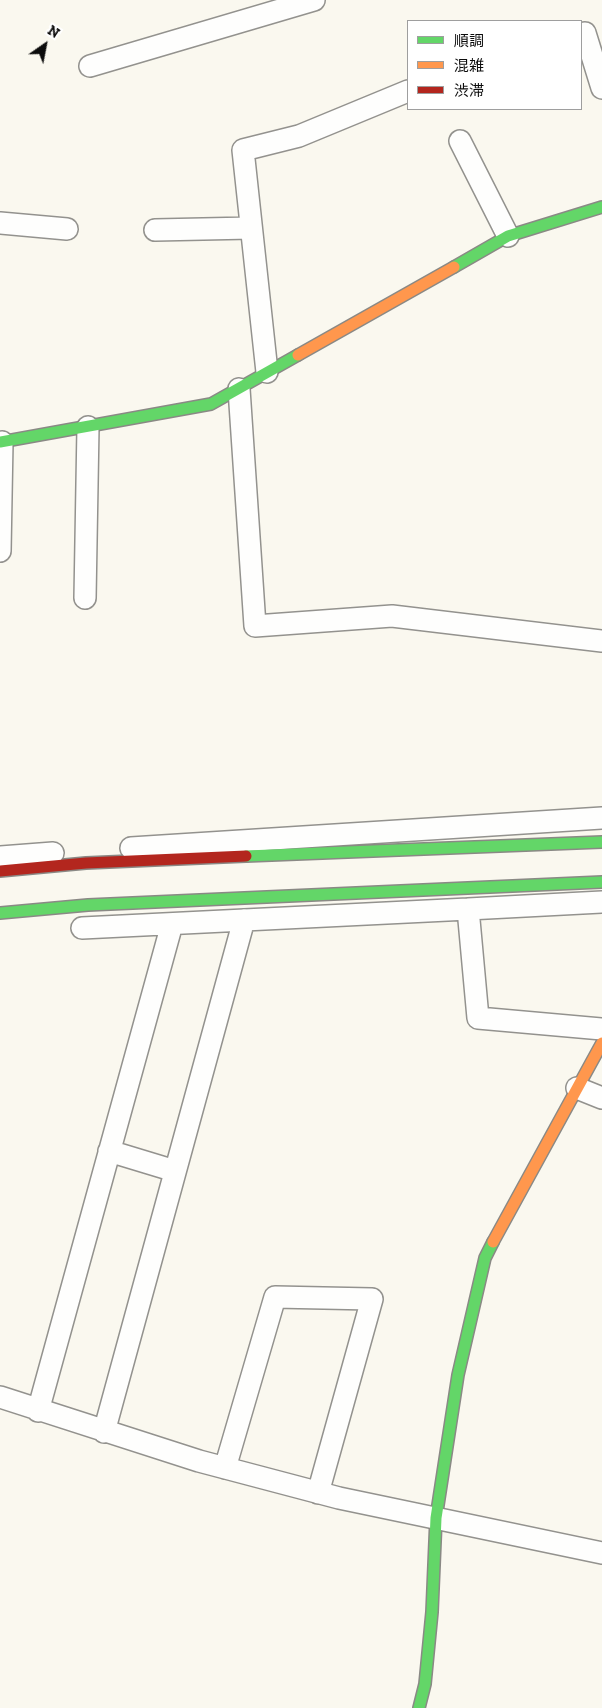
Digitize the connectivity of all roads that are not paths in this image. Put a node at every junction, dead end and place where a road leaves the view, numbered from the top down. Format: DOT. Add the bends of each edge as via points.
graph roads {
  1 [pos="314,0"];
  2 [pos="582,34"];
  3 [pos="90,66"];
  4 [pos="602,88"];
  5 [pos="407,91"];
  6 [pos="460,141"];
  7 [pos="602,207"];
  8 [pos="0,223"];
  9 [pos="252,228"];
  10 [pos="67,229"];
  11 [pos="155,230"];
  12 [pos="508,236"];
  13 [pos="267,372"];
  14 [pos="239,388"];
  15 [pos="88,427"];
  16 [pos="1,442"];
  17 [pos="0,551"];
  18 [pos="85,598"];
  19 [pos="602,641"];
  20 [pos="602,818"];
  21 [pos="602,842"];
  22 [pos="0,856"];
  23 [pos="0,871"];
  24 [pos="602,882"];
  25 [pos="602,902"];
  26 [pos="468,909"];
  27 [pos="0,913"];
  28 [pos="244,920"];
  29 [pos="172,924"];
  30 [pos="82,928"];
  31 [pos="602,1030"];
  32 [pos="602,1043"];
  33 [pos="576,1088"];
  34 [pos="602,1098"];
  35 [pos="109,1151"];
  36 [pos="175,1171"];
  37 [pos="0,1398"];
  38 [pos="38,1411"];
  39 [pos="104,1432"];
  40 [pos="225,1468"];
  41 [pos="318,1493"];
  42 [pos="436,1518"];
  43 [pos="602,1553"];
  44 [pos="419,1708"];
  1 -- 3 [label="street"];
  2 -- 4 [label="street" via="585,33"];
  5 -- 9 [label="street" via="299,136 243,150"];
  6 -- 12 [label="street"];
  7 -- 12 [label="street"];
  8 -- 10 [label="street"];
  9 -- 11 [label="street"];
  9 -- 13 [label="street"];
  12 -- 13 [label="street"];
  13 -- 14 [label="street"];
  14 -- 15 [label="street" via="212,404"];
  14 -- 19 [label="street" via="255,626 392,616"];
  15 -- 16 [label="street"];
  15 -- 18 [label="street"];
  16 -- 17 [label="street"];
  20 -- 22 [label="street"];
  21 -- 23 [label="street" via="86,863"];
  24 -- 27 [label="street" via="88,905"];
  25 -- 26 [label="street"];
  26 -- 28 [label="street"];
  26 -- 31 [label="street" via="478,1018"];
  28 -- 29 [label="street"];
  28 -- 36 [label="street"];
  29 -- 30 [label="street"];
  29 -- 35 [label="street"];
  32 -- 33 [label="street"];
  33 -- 34 [label="street"];
  33 -- 42 [label="street" via="485,1258 458,1375"];
  35 -- 36 [label="street"];
  35 -- 38 [label="street"];
  36 -- 39 [label="street"];
  37 -- 38 [label="street"];
  38 -- 39 [label="street"];
  39 -- 40 [label="street"];
  40 -- 41 [label="street"];
  40 -- 41 [label="street" via="275,1297 372,1298"];
  41 -- 42 [label="street"];
  42 -- 43 [label="street"];
  42 -- 44 [label="street" via="432,1612 425,1684"];
}
